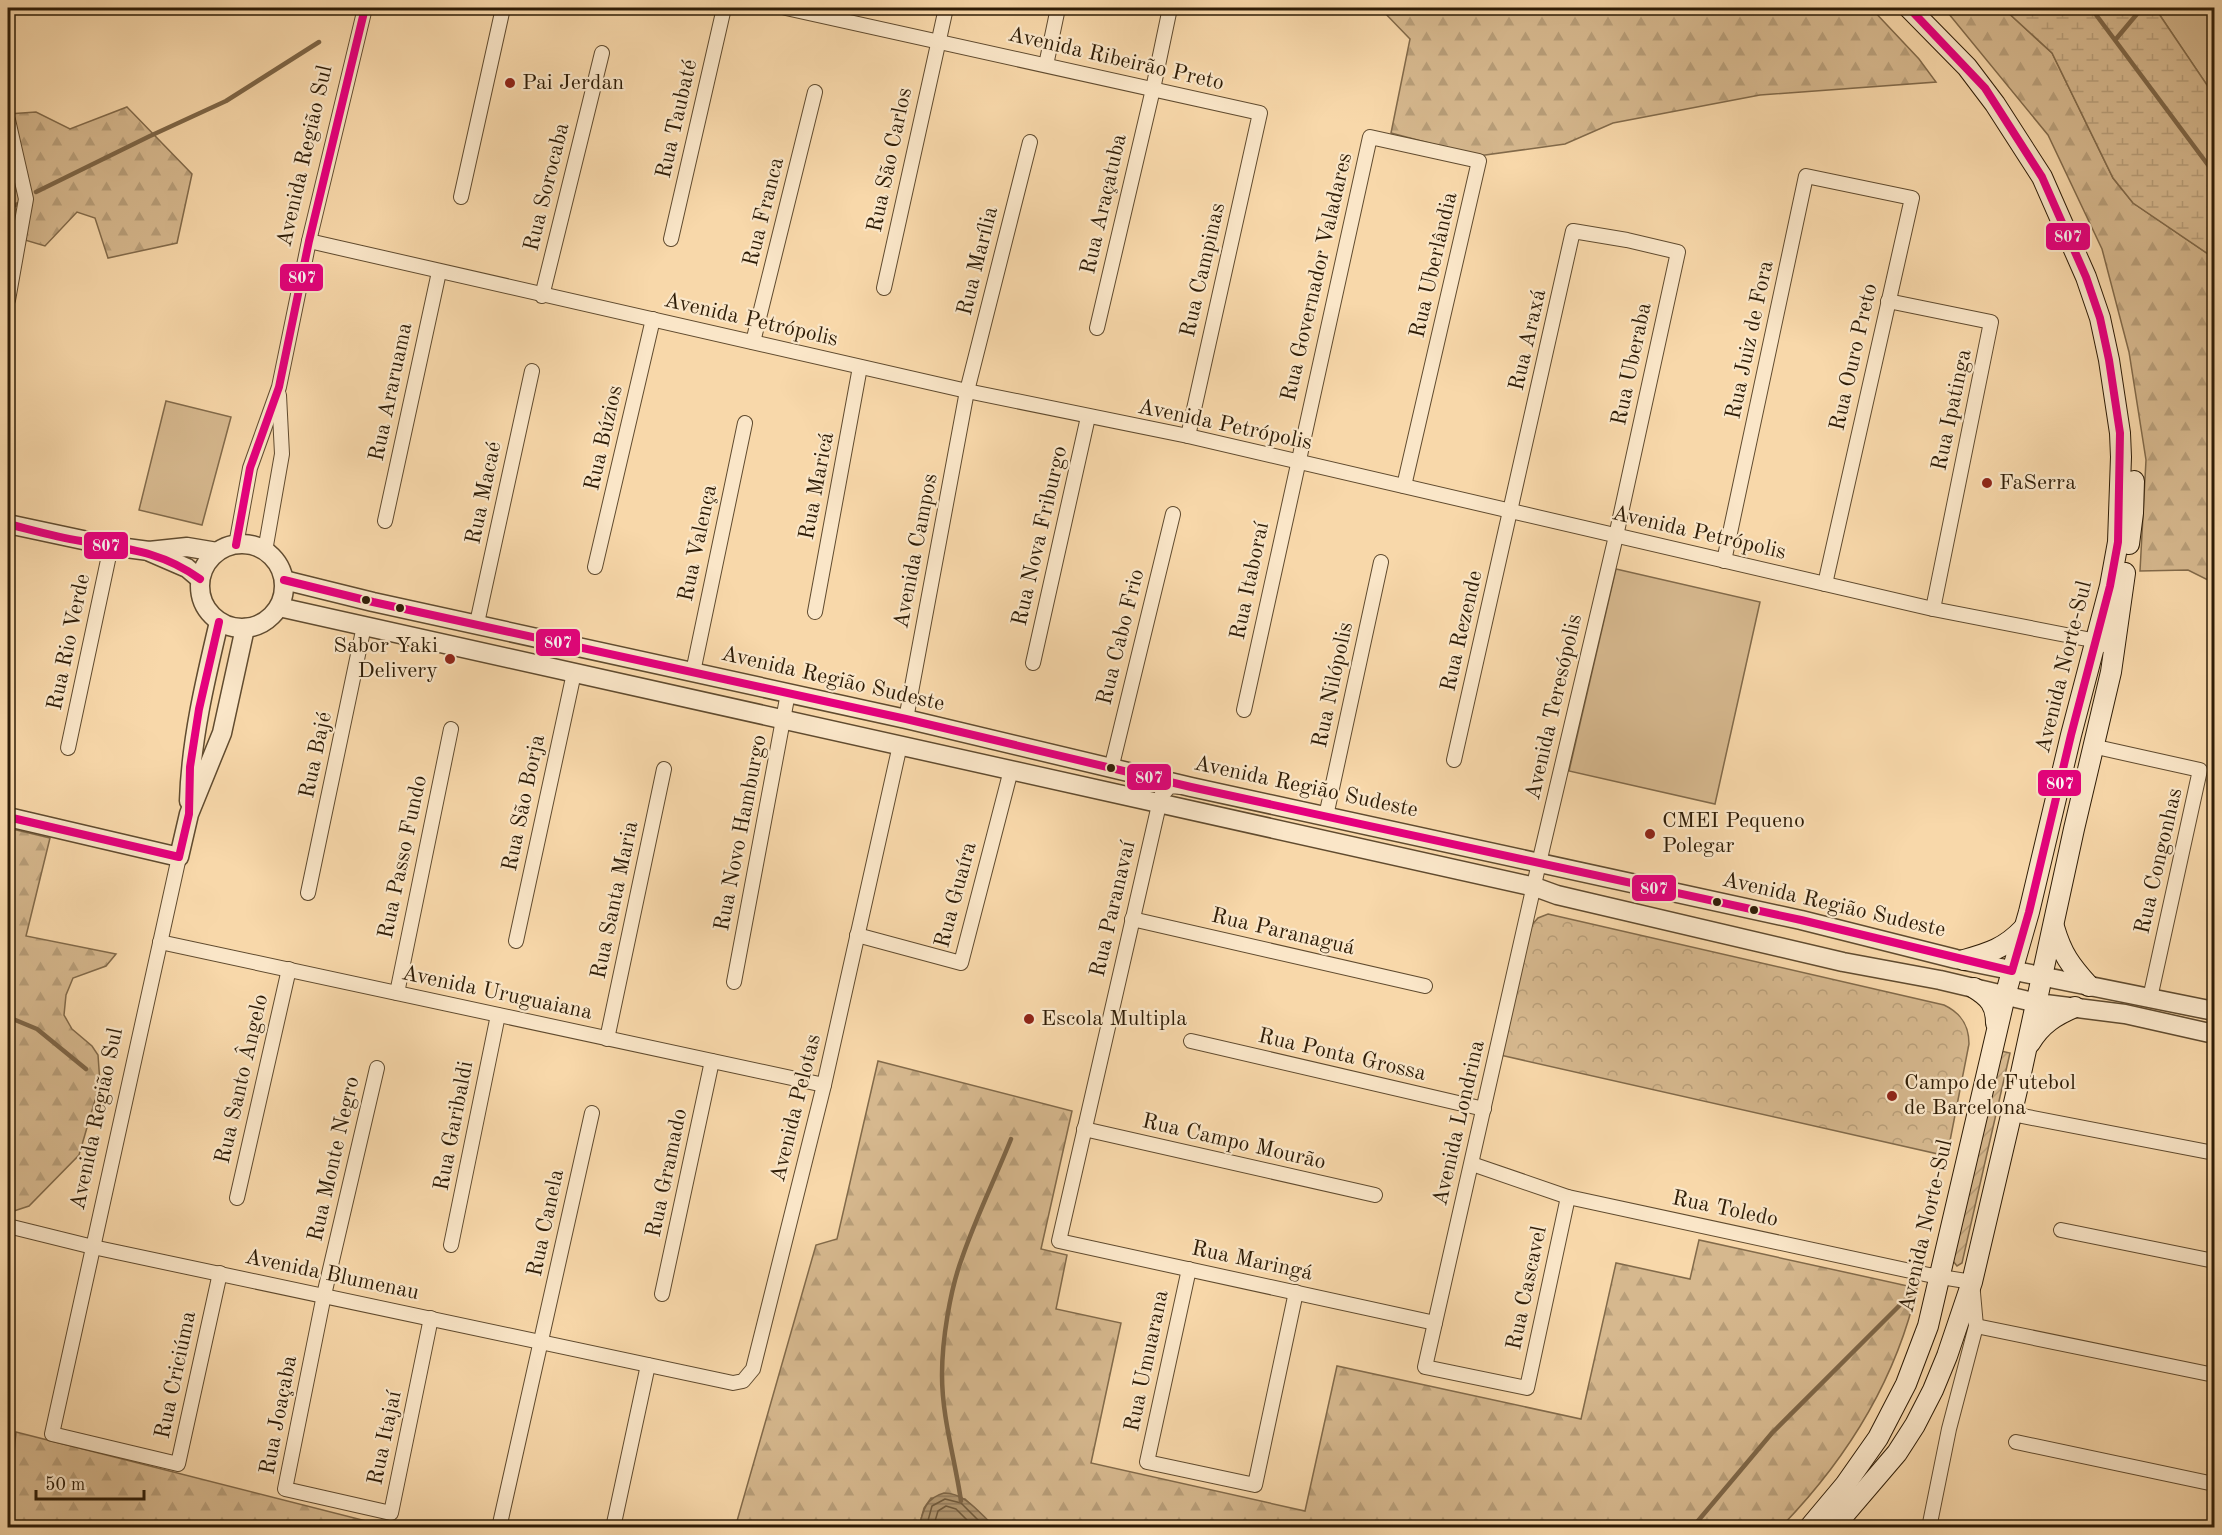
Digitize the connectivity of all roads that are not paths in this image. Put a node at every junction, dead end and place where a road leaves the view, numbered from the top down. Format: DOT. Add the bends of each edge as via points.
graph roads {
  1 [pos="365,8"];
  2 [pos="503,8"];
  3 [pos="724,8"];
  4 [pos="786,8"];
  5 [pos="946,8"];
  6 [pos="1058,8"];
  7 [pos="1170,8"];
  8 [pos="1909,8"];
  9 [pos="1926,8"];
  10 [pos="824,11"];
  11 [pos="938,42"];
  12 [pos="602,53"];
  13 [pos="1046,65"];
  14 [pos="1153,89"];
  15 [pos="815,92"];
  16 [pos="1260,113"];
  17 [pos="8,120"];
  18 [pos="1370,137"];
  19 [pos="1030,142"];
  20 [pos="1853,184"];
  21 [pos="460,197"];
  22 [pos="671,239"];
  23 [pos="1628,240"];
  24 [pos="309,242"];
  25 [pos="439,272"];
  26 [pos="884,288"];
  27 [pos="542,296"];
  28 [pos="8,300"];
  29 [pos="1888,301"];
  30 [pos="653,319"];
  31 [pos="1097,328"];
  32 [pos="753,342"];
  33 [pos="860,367"];
  34 [pos="532,371"];
  35 [pos="279,387"];
  36 [pos="967,391"];
  37 [pos="1088,417"];
  38 [pos="745,423"];
  39 [pos="1188,436"];
  40 [pos="1298,462"];
  41 [pos="1404,486"];
  42 [pos="1511,511"];
  43 [pos="1173,514"];
  44 [pos="385,522"];
  45 [pos="8,524"];
  46 [pos="1616,536"];
  47 [pos="236,544"];
  48 [pos="111,546"];
  49 [pos="149,551"];
  50 [pos="265,551"];
  51 [pos="217,552"];
  52 [pos="1724,561"];
  53 [pos="1381,562"];
  54 [pos="595,567"];
  55 [pos="200,579"];
  56 [pos="284,580"];
  57 [pos="1825,584"];
  58 [pos="279,607"];
  59 [pos="1932,609"];
  60 [pos="815,612"];
  61 [pos="219,622"];
  62 [pos="477,623"];
  63 [pos="364,626"];
  64 [pos="245,628"];
  65 [pos="2097,641"];
  66 [pos="1033,663"];
  67 [pos="693,672"];
  68 [pos="2111,672"];
  69 [pos="574,673"];
  70 [pos="788,693"];
  71 [pos="1244,710"];
  72 [pos="906,719"];
  73 [pos="784,720"];
  74 [pos="451,729"];
  75 [pos="900,745"];
  76 [pos="2092,746"];
  77 [pos="68,748"];
  78 [pos="1454,760"];
  79 [pos="1085,763"];
  80 [pos="664,769"];
  81 [pos="1111,769"];
  82 [pos="1011,770"];
  83 [pos="1059,781"];
  84 [pos="1191,787"];
  85 [pos="1161,804"];
  86 [pos="189,814"];
  87 [pos="1326,816"];
  88 [pos="8,817"];
  89 [pos="179,857"];
  90 [pos="1539,863"];
  91 [pos="1535,888"];
  92 [pos="308,893"];
  93 [pos="1132,919"];
  94 [pos="1801,920"];
  95 [pos="2054,925"];
  96 [pos="2025,927"];
  97 [pos="1850,932"];
  98 [pos="857,935"];
  99 [pos="516,941"];
  100 [pos="160,942"];
  101 [pos="1794,951"];
  102 [pos="1964,960"];
  103 [pos="1843,962"];
  104 [pos="289,969"];
  105 [pos="2012,971"];
  106 [pos="2042,977"];
  107 [pos="734,982"];
  108 [pos="1425,986"];
  109 [pos="2089,986"];
  110 [pos="1974,988"];
  111 [pos="397,993"];
  112 [pos="2005,996"];
  113 [pos="2150,998"];
  114 [pos="2037,1002"];
  115 [pos="2075,1007"];
  116 [pos="2214,1011"];
  117 [pos="498,1015"];
  118 [pos="2214,1034"];
  119 [pos="1996,1037"];
  120 [pos="607,1039"];
  121 [pos="1191,1041"];
  122 [pos="2027,1047"];
  123 [pos="712,1061"];
  124 [pos="377,1068"];
  125 [pos="824,1085"];
  126 [pos="1484,1109"];
  127 [pos="592,1113"];
  128 [pos="2012,1114"];
  129 [pos="1084,1129"];
  130 [pos="2214,1153"];
  131 [pos="1472,1164"];
  132 [pos="1375,1196"];
  133 [pos="1568,1197"];
  134 [pos="237,1198"];
  135 [pos="8,1226"];
  136 [pos="2061,1230"];
  137 [pos="1059,1241"];
  138 [pos="451,1245"];
  139 [pos="93,1246"];
  140 [pos="2214,1261"];
  141 [pos="1189,1269"];
  142 [pos="220,1273"];
  143 [pos="1940,1278"];
  144 [pos="1972,1282"];
  145 [pos="1296,1292"];
  146 [pos="662,1294"];
  147 [pos="324,1295"];
  148 [pos="431,1318"];
  149 [pos="1435,1323"];
  150 [pos="1976,1326"];
  151 [pos="542,1342"];
  152 [pos="648,1365"];
  153 [pos="1425,1367"];
  154 [pos="2214,1375"];
  155 [pos="52,1434"];
  156 [pos="2016,1442"];
  157 [pos="2214,1484"];
  158 [pos="340,1502"];
  159 [pos="499,1527"];
  160 [pos="613,1527"];
  161 [pos="1809,1527"];
  162 [pos="1833,1527"];
  163 [pos="1929,1527"];
  1 -- 24 [label="street, Avenida Região Sul"];
  2 -- 21 [label="street"];
  3 -- 22 [label="street, Rua Taubaté"];
  4 -- 10 [label="street, Avenida Ribeirão Preto"];
  5 -- 11 [label="street, Rua São Carlos"];
  6 -- 13 [label="street"];
  7 -- 14 [label="street, Rua Araçatuba"];
  8 -- 65 [label="main road, Avenida Norte-Sul" via="1985,88 2042,177 2100,318 2112,376 2121,457 2118,542"];
  9 -- 68 [label="main road, Avenida Norte-Sul" via="1996,86 2043,155 2079,226 2113,320 2134,462 2133,513"];
  10 -- 11 [label="street, Avenida Ribeirão Preto"];
  11 -- 13 [label="street, Avenida Ribeirão Preto"];
  11 -- 26 [label="street, Rua São Carlos"];
  12 -- 27 [label="street, Rua Sorocaba"];
  13 -- 14 [label="street, Avenida Ribeirão Preto"];
  14 -- 16 [label="street, Avenida Ribeirão Preto"];
  14 -- 31 [label="street, Rua Araçatuba"];
  15 -- 32 [label="street, Rua Franca"];
  16 -- 39 [label="street, Rua Campinas"];
  17 -- 28 [label="street" via="26,199"];
  18 -- 40 [label="street, Rua Governador Valadares"];
  18 -- 41 [label="street, Rua Uberlândia" via="1479,161"];
  19 -- 36 [label="street, Rua Marília"];
  20 -- 29 [label="street, Rua Ouro Preto" via="1912,198"];
  20 -- 52 [label="street, Rua Juiz de Fora" via="1806,176"];
  23 -- 42 [label="street, Rua Araxá" via="1573,231"];
  23 -- 46 [label="street, Rua Uberaba" via="1678,252"];
  24 -- 25 [label="street, Avenida Petrópolis"];
  24 -- 35 [label="street, Avenida Região Sul"];
  25 -- 27 [label="street, Avenida Petrópolis"];
  25 -- 44 [label="street, Rua Araruama"];
  27 -- 30 [label="street, Avenida Petrópolis"];
  29 -- 57 [label="street, Rua Ouro Preto"];
  29 -- 59 [label="street, Rua Ipatinga" via="1991,322"];
  30 -- 32 [label="street, Avenida Petrópolis"];
  30 -- 54 [label="street, Rua Búzios"];
  32 -- 33 [label="street, Avenida Petrópolis"];
  33 -- 36 [label="street, Avenida Petrópolis"];
  33 -- 60 [label="street, Rua Maricá"];
  34 -- 62 [label="street, Rua Macaé"];
  35 -- 47 [label="street, Avenida Região Sul" via="250,468"];
  35 -- 50 [label="street, Avenida Região Sul" via="282,454"];
  36 -- 37 [label="street, Avenida Petrópolis"];
  36 -- 72 [label="street, Avenida Campos"];
  37 -- 39 [label="street, Avenida Petrópolis"];
  37 -- 66 [label="street, Rua Nova Friburgo"];
  38 -- 67 [label="street, Rua Valença"];
  39 -- 40 [label="street, Avenida Petrópolis"];
  40 -- 41 [label="street, Avenida Petrópolis"];
  40 -- 71 [label="street, Rua Itaboraí"];
  41 -- 42 [label="street, Avenida Petrópolis"];
  42 -- 46 [label="street, Avenida Petrópolis"];
  42 -- 78 [label="street, Rua Rezende"];
  43 -- 81 [label="street, Rua Cabo Frio"];
  45 -- 48 [label="street"];
  46 -- 52 [label="street, Avenida Petrópolis"];
  46 -- 90 [label="street, Avenida Teresópolis"];
  47 -- 50 [label="street"];
  47 -- 51 [label="street"];
  48 -- 49 [label="street"];
  48 -- 77 [label="street, Rua Rio Verde"];
  49 -- 51 [label="street" via="187,547"];
  49 -- 55 [label="street" via="187,568"];
  50 -- 56 [label="street" via="277,563"];
  51 -- 55 [label="street"];
  52 -- 57 [label="street, Avenida Petrópolis"];
  53 -- 87 [label="street, Rua Nilópolis"];
  55 -- 61 [label="street" via="204,605"];
  56 -- 58 [label="street"];
  56 -- 62 [label="street, Avenida Região Sudeste"];
  57 -- 59 [label="street, Avenida Petrópolis"];
  58 -- 63 [label="street, Avenida Região Sudeste"];
  58 -- 64 [label="street" via="265,622"];
  59 -- 65 [label="street, Avenida Petrópolis"];
  61 -- 64 [label="street"];
  61 -- 86 [label="street, Avenida Região Sul" via="199,709 190,767"];
  62 -- 67 [label="street, Avenida Região Sudeste"];
  63 -- 69 [label="street, Avenida Região Sudeste"];
  63 -- 92 [label="street, Rua Bajé"];
  64 -- 86 [label="street, Avenida Região Sul" via="222,733"];
  65 -- 68 [label="street" via="2109,653"];
  65 -- 96 [label="main road, Avenida Norte-Sul"];
  67 -- 70 [label="street, Avenida Região Sudeste"];
  68 -- 76 [label="main road, Avenida Norte-Sul"];
  69 -- 73 [label="street, Avenida Região Sudeste"];
  69 -- 99 [label="street, Rua São Borja"];
  70 -- 72 [label="street, Avenida Região Sudeste"];
  70 -- 73 [label="street, Rua Novo Hamburgo"];
  72 -- 79 [label="street, Avenida Região Sudeste"];
  73 -- 75 [label="street, Avenida Região Sudeste"];
  73 -- 107 [label="street, Rua Novo Hamburgo"];
  74 -- 111 [label="street, Rua Passo Fundo"];
  75 -- 82 [label="street, Avenida Região Sudeste"];
  75 -- 98 [label="street, Avenida Pelotas"];
  76 -- 95 [label="main road, Avenida Norte-Sul"];
  76 -- 113 [label="street, Rua Congonhas" via="2200,770"];
  79 -- 81 [label="street, Avenida Região Sudeste"];
  79 -- 83 [label="street" via="1075,776"];
  80 -- 120 [label="street, Rua Santa Maria"];
  81 -- 84 [label="street, Avenida Região Sudeste"];
  82 -- 83 [label="street, Avenida Região Sudeste"];
  82 -- 98 [label="street, Rua Guaíra" via="961,963"];
  83 -- 85 [label="street, Avenida Região Sudeste"];
  84 -- 85 [label="street" via="1170,786 1161,796"];
  84 -- 87 [label="street, Avenida Região Sudeste"];
  85 -- 91 [label="street, Avenida Região Sudeste"];
  85 -- 93 [label="street, Rua Paranavaí"];
  86 -- 89 [label="street, Avenida Região Sul"];
  87 -- 90 [label="street, Avenida Região Sudeste"];
  88 -- 89 [label="street"];
  89 -- 100 [label="street, Avenida Região Sul"];
  90 -- 91 [label="street, Avenida Teresópolis"];
  90 -- 94 [label="street, Avenida Região Sudeste"];
  91 -- 101 [label="street, Avenida Região Sudeste"];
  91 -- 126 [label="street, Avenida Londrina"];
  93 -- 108 [label="street, Rua Paranaguá"];
  93 -- 129 [label="street, Rua Paranavaí"];
  94 -- 97 [label="street, Avenida Região Sudeste"];
  94 -- 101 [label="street"];
  95 -- 106 [label="main road, Avenida Norte-Sul"];
  95 -- 109 [label="main road" via="2061,950"];
  96 -- 102 [label="main road" via="2010,942 1990,953"];
  96 -- 105 [label="main road, Avenida Norte-Sul"];
  97 -- 102 [label="street, Avenida Região Sudeste"];
  97 -- 103 [label="street" via="1851,950"];
  98 -- 125 [label="street, Avenida Pelotas"];
  100 -- 104 [label="street, Avenida Uruguaiana"];
  100 -- 139 [label="street, Avenida Região Sul"];
  101 -- 103 [label="street, Avenida Região Sudeste"];
  102 -- 105 [label="street, Avenida Região Sudeste"];
  103 -- 110 [label="street, Avenida Região Sudeste"];
  104 -- 111 [label="street, Avenida Uruguaiana"];
  104 -- 134 [label="street, Rua Santo Ângelo"];
  105 -- 106 [label="street, Avenida Região Sudeste"];
  105 -- 112 [label="main road, Avenida Norte-Sul"];
  106 -- 109 [label="street, Avenida Região Sudeste"];
  106 -- 114 [label="main road, Avenida Norte-Sul"];
  109 -- 113 [label="street, Avenida Região Sudeste"];
  110 -- 112 [label="street, Avenida Região Sudeste"];
  110 -- 119 [label="main road" via="1993,1003"];
  111 -- 117 [label="street, Avenida Uruguaiana"];
  112 -- 114 [label="street, Avenida Região Sudeste"];
  112 -- 119 [label="main road, Avenida Norte-Sul"];
  113 -- 116 [label="street, Avenida Região Sudeste"];
  114 -- 115 [label="street, Avenida Região Sudeste"];
  114 -- 122 [label="main road, Avenida Norte-Sul"];
  115 -- 118 [label="street, Avenida Região Sudeste"];
  115 -- 122 [label="main road" via="2053,1017 2036,1032"];
  117 -- 120 [label="street, Avenida Uruguaiana"];
  117 -- 138 [label="street, Rua Garibaldi"];
  119 -- 143 [label="main road, Avenida Norte-Sul"];
  120 -- 123 [label="street, Avenida Uruguaiana"];
  121 -- 126 [label="street, Rua Ponta Grossa"];
  122 -- 128 [label="main road, Avenida Norte-Sul"];
  123 -- 125 [label="street, Avenida Uruguaiana"];
  123 -- 146 [label="street, Rua Gramado"];
  124 -- 147 [label="street, Rua Monte Negro"];
  125 -- 152 [label="street, Avenida Pelotas" via="753,1369 743,1381 734,1383"];
  126 -- 131 [label="street, Avenida Londrina"];
  127 -- 151 [label="street, Rua Canela"];
  128 -- 130 [label="street"];
  128 -- 144 [label="main road, Avenida Norte-Sul"];
  129 -- 132 [label="street, Rua Campo Mourão"];
  129 -- 137 [label="street, Rua Paranavaí"];
  131 -- 133 [label="street, Rua Toledo"];
  131 -- 149 [label="street, Avenida Londrina"];
  133 -- 143 [label="street, Rua Toledo"];
  133 -- 153 [label="street, Rua Cascavel" via="1527,1388"];
  135 -- 139 [label="street, Avenida Blumenau"];
  136 -- 140 [label="street"];
  137 -- 141 [label="street, Rua Maringá"];
  139 -- 142 [label="street, Avenida Blumenau"];
  139 -- 155 [label="street, Avenida Região Sul"];
  141 -- 145 [label="street, Rua Maringá"];
  141 -- 145 [label="street, Rua Umuarana" via="1148,1462 1255,1485"];
  142 -- 147 [label="street, Avenida Blumenau"];
  142 -- 155 [label="street, Rua Criciúma" via="178,1464"];
  143 -- 144 [label="street, Rua Toledo"];
  143 -- 161 [label="main road, Avenida Norte-Sul" via="1918,1355 1893,1412 1862,1462"];
  144 -- 150 [label="street"];
  144 -- 162 [label="main road, Avenida Norte-Sul" via="1947,1356 1914,1425 1897,1453"];
  145 -- 149 [label="street, Rua Maringá"];
  147 -- 148 [label="street, Avenida Blumenau"];
  147 -- 158 [label="street, Rua Joaçaba" via="285,1489"];
  148 -- 151 [label="street, Avenida Blumenau"];
  148 -- 158 [label="street, Rua Itajaí" via="392,1514"];
  149 -- 153 [label="street, Avenida Londrina"];
  150 -- 154 [label="street"];
  150 -- 163 [label="street"];
  151 -- 152 [label="street, Avenida Blumenau"];
  151 -- 159 [label="street, Rua Canela"];
  152 -- 160 [label="street"];
  156 -- 157 [label="street"];
}
